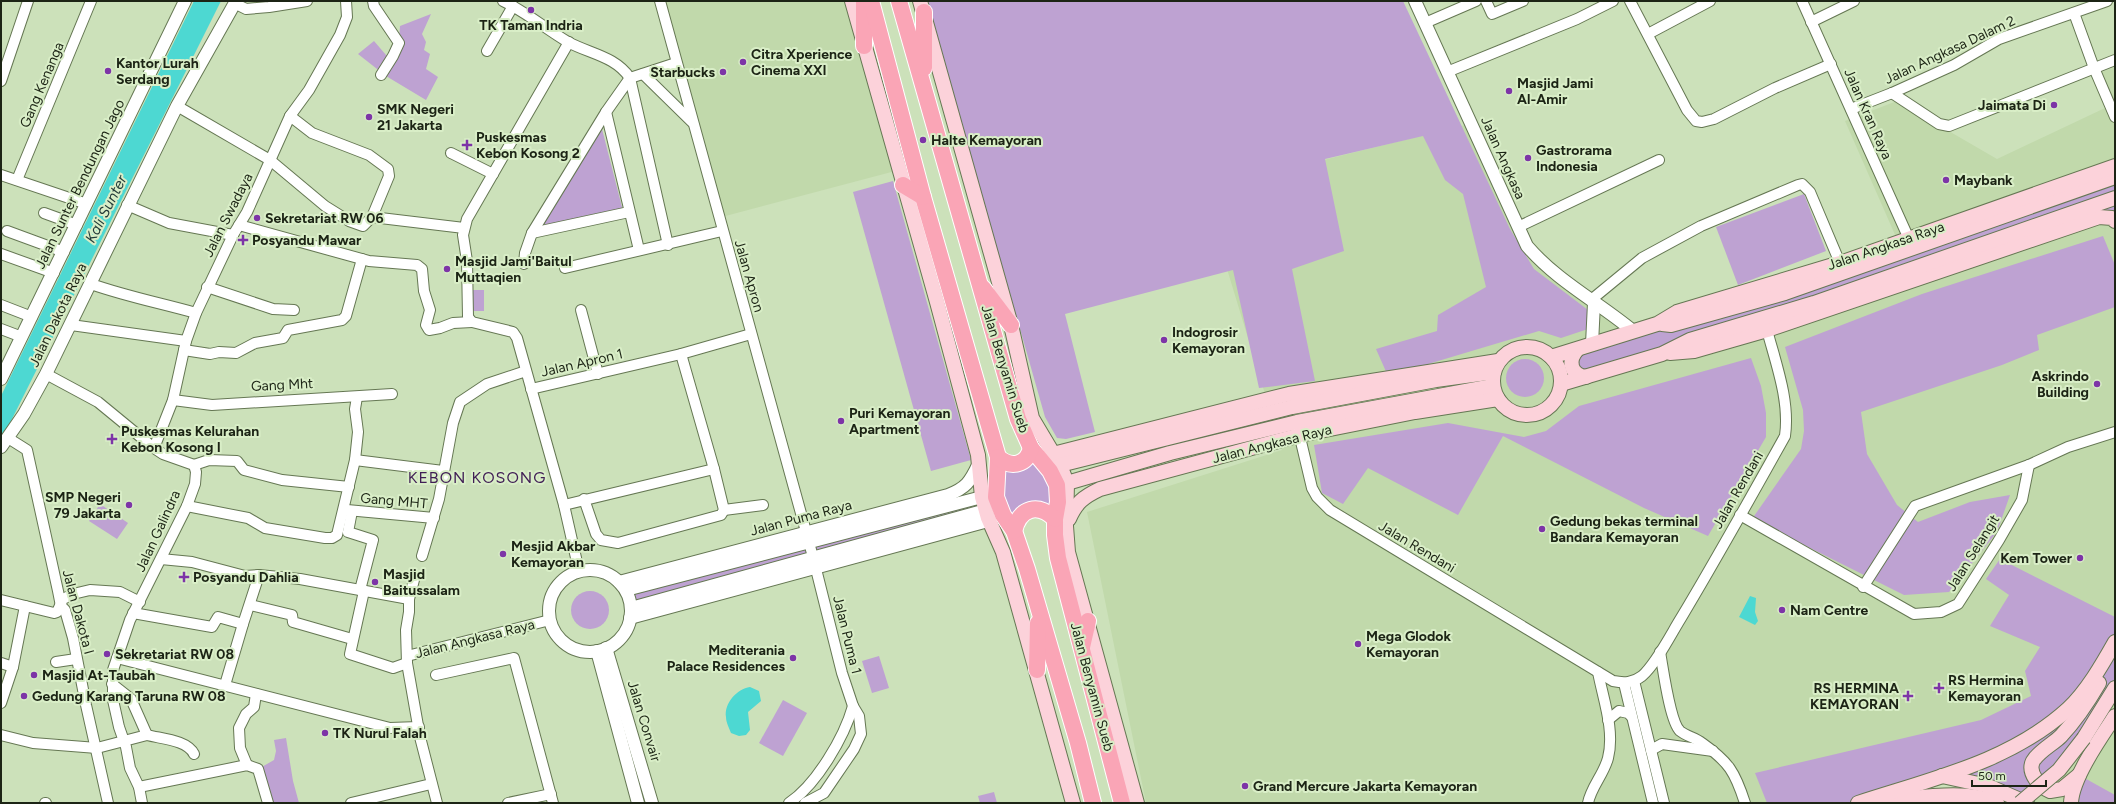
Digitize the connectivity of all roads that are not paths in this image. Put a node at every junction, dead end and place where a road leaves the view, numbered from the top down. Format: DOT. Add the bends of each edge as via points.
graph roads {
  1 [pos="28,1"];
  2 [pos="92,1"];
  3 [pos="185,1"];
  4 [pos="307,1"];
  5 [pos="346,1"];
  6 [pos="372,1"];
  7 [pos="503,1"];
  8 [pos="660,1"];
  9 [pos="852,1"];
  10 [pos="864,1"];
  11 [pos="871,1"];
  12 [pos="899,1"];
  13 [pos="1415,1"];
  14 [pos="1476,1"];
  15 [pos="1486,1"];
  16 [pos="1522,1"];
  17 [pos="1613,1"];
  18 [pos="1630,1"];
  19 [pos="1710,1"];
  20 [pos="1802,1"];
  21 [pos="1854,1"];
  22 [pos="2107,1"];
  23 [pos="235,2"];
  24 [pos="513,6"];
  25 [pos="922,6"];
  26 [pos="2074,13"];
  27 [pos="1811,22"];
  28 [pos="1425,23"];
  29 [pos="1648,34"];
  30 [pos="569,42"];
  31 [pos="864,46"];
  32 [pos="487,51"];
  33 [pos="2115,60"];
  34 [pos="676,62"];
  35 [pos="1831,64"];
  36 [pos="2094,68"];
  37 [pos="1447,72"];
  38 [pos="643,74"];
  39 [pos="381,75"];
  40 [pos="630,78"];
  41 [pos="1,81"];
  42 [pos="924,88"];
  43 [pos="1892,93"];
  44 [pos="177,106"];
  45 [pos="1851,109"];
  46 [pos="606,112"];
  47 [pos="290,116"];
  48 [pos="2115,117"];
  49 [pos="692,123"];
  50 [pos="451,153"];
  51 [pos="270,160"];
  52 [pos="1660,160"];
  53 [pos="2115,166"];
  54 [pos="493,174"];
  55 [pos="1,175"];
  56 [pos="2115,177"];
  57 [pos="17,180"];
  58 [pos="903,185"];
  59 [pos="923,196"];
  60 [pos="2115,198"];
  61 [pos="87,204"];
  62 [pos="127,206"];
  63 [pos="1987,211"];
  64 [pos="629,212"];
  65 [pos="44,213"];
  66 [pos="372,217"];
  67 [pos="2003,218"];
  68 [pos="2056,219"];
  69 [pos="2115,221"];
  70 [pos="77,225"];
  71 [pos="239,225"];
  72 [pos="2070,226"];
  73 [pos="1518,227"];
  74 [pos="464,228"];
  75 [pos="2023,230"];
  76 [pos="7,231"];
  77 [pos="722,232"];
  78 [pos="532,233"];
  79 [pos="233,235"];
  80 [pos="1909,239"];
  81 [pos="668,245"];
  82 [pos="2011,246"];
  83 [pos="639,250"];
  84 [pos="64,252"];
  85 [pos="1,254"];
  86 [pos="362,259"];
  87 [pos="1840,263"];
  88 [pos="524,264"];
  89 [pos="565,268"];
  90 [pos="54,273"];
  91 [pos="978,280"];
  92 [pos="91,284"];
  93 [pos="207,287"];
  94 [pos="1593,302"];
  95 [pos="1,305"];
  96 [pos="294,310"];
  97 [pos="581,310"];
  98 [pos="196,313"];
  99 [pos="32,317"];
  100 [pos="472,322"];
  101 [pos="1657,324"];
  102 [pos="71,325"];
  103 [pos="1011,325"];
  104 [pos="1,330"];
  105 [pos="1767,330"];
  106 [pos="1633,331"];
  107 [pos="751,334"];
  108 [pos="22,337"];
  109 [pos="1592,344"];
  110 [pos="185,345"];
  111 [pos="1577,350"];
  112 [pos="681,354"];
  113 [pos="1662,354"];
  114 [pos="1551,357"];
  115 [pos="6,359"];
  116 [pos="526,371"];
  117 [pos="46,374"];
  118 [pos="598,374"];
  119 [pos="1586,377"];
  120 [pos="1,379"];
  121 [pos="1496,379"];
  122 [pos="1561,384"];
  123 [pos="531,389"];
  124 [pos="392,394"];
  125 [pos="356,397"];
  126 [pos="174,400"];
  127 [pos="1291,400"];
  128 [pos="1298,429"];
  129 [pos="2115,432"];
  130 [pos="5,442"];
  131 [pos="154,448"];
  132 [pos="1031,448"];
  133 [pos="998,457"];
  134 [pos="355,460"];
  135 [pos="1061,460"];
  136 [pos="2029,464"];
  137 [pos="194,465"];
  138 [pos="978,465"];
  139 [pos="714,469"];
  140 [pos="443,471"];
  141 [pos="1071,481"];
  142 [pos="349,487"];
  143 [pos="982,497"];
  144 [pos="584,499"];
  145 [pos="564,505"];
  146 [pos="763,505"];
  147 [pos="187,506"];
  148 [pos="348,510"];
  149 [pos="724,510"];
  150 [pos="1740,514"];
  151 [pos="987,516"];
  152 [pos="434,518"];
  153 [pos="1061,522"];
  154 [pos="1014,531"];
  155 [pos="808,537"];
  156 [pos="422,556"];
  157 [pos="813,557"];
  158 [pos="161,559"];
  159 [pos="816,569"];
  160 [pos="579,571"];
  161 [pos="259,575"];
  162 [pos="415,576"];
  163 [pos="622,586"];
  164 [pos="1863,587"];
  165 [pos="362,590"];
  166 [pos="409,599"];
  167 [pos="1,600"];
  168 [pos="140,602"];
  169 [pos="250,605"];
  170 [pos="26,606"];
  171 [pos="61,606"];
  172 [pos="1038,608"];
  173 [pos="133,613"];
  174 [pos="630,613"];
  175 [pos="550,620"];
  176 [pos="1088,621"];
  177 [pos="243,624"];
  178 [pos="352,639"];
  179 [pos="2115,642"];
  180 [pos="2115,646"];
  181 [pos="602,649"];
  182 [pos="1081,649"];
  183 [pos="1660,652"];
  184 [pos="117,658"];
  185 [pos="76,659"];
  186 [pos="407,660"];
  187 [pos="56,662"];
  188 [pos="1,663"];
  189 [pos="13,667"];
  190 [pos="1037,670"];
  191 [pos="1598,672"];
  192 [pos="436,675"];
  193 [pos="1629,682"];
  194 [pos="112,684"];
  195 [pos="225,685"];
  196 [pos="2115,688"];
  197 [pos="256,694"];
  198 [pos="1,703"];
  199 [pos="853,706"];
  200 [pos="1632,716"];
  201 [pos="2115,716"];
  202 [pos="1608,720"];
  203 [pos="419,727"];
  204 [pos="1,735"];
  205 [pos="147,735"];
  206 [pos="124,740"];
  207 [pos="97,748"];
  208 [pos="1651,750"];
  209 [pos="1713,751"];
  210 [pos="194,754"];
  211 [pos="247,764"];
  212 [pos="2079,775"];
  213 [pos="1940,776"];
  214 [pos="431,784"];
  215 [pos="139,787"];
  216 [pos="552,799"];
  217 [pos="108,803"];
  218 [pos="142,803"];
  219 [pos="268,803"];
  220 [pos="351,803"];
  221 [pos="437,803"];
  222 [pos="508,803"];
  223 [pos="638,803"];
  224 [pos="652,803"];
  225 [pos="789,803"];
  226 [pos="805,803"];
  227 [pos="1073,803"];
  228 [pos="1093,803"];
  229 [pos="1122,803"];
  230 [pos="1137,803"];
  231 [pos="1588,803"];
  232 [pos="1653,803"];
  233 [pos="1664,803"];
  234 [pos="1745,803"];
  235 [pos="1858,803"];
  236 [pos="1861,803"];
  237 [pos="1997,803"];
  238 [pos="2020,803"];
  239 [pos="2027,803"];
  240 [pos="2071,803"];
  1 -- 41 [label="street"];
  2 -- 57 [label="street, Gang Kenanga"];
  3 -- 61 [label="street, Jalan Sunter Bendungan Jago"];
  4 -- 23 [label="street" via="246,9"];
  5 -- 47 [label="street, Jalan Swadaya" via="347,17 340,35 309,90"];
  6 -- 39 [label="street" via="399,43"];
  7 -- 24 [label="street"];
  8 -- 34 [label="street, Jalan Apron"];
  9 -- 31 [label="main road"];
  10 -- 31 [label="main road"];
  11 -- 59 [label="main road, Jalan Benyamin Sueb"];
  12 -- 42 [label="main road, Jalan Benyamin Sueb"];
  13 -- 28 [label="street, Jalan Angkasa"];
  14 -- 28 [label="street"];
  15 -- 16 [label="street" via="1492,14"];
  17 -- 37 [label="street" via="1577,19"];
  18 -- 29 [label="street"];
  19 -- 29 [label="street"];
  20 -- 27 [label="street, Jalan Kran Raya"];
  21 -- 27 [label="street"];
  22 -- 26 [label="street, Jalan Angkasa Dalam 2"];
  23 -- 44 [label="street, Jalan Dakota Raya"];
  24 -- 30 [label="street"];
  24 -- 32 [label="street"];
  25 -- 42 [label="main road"];
  25 -- 103 [label="main road, Jalan Benyamin Sueb"];
  26 -- 36 [label="street"];
  26 -- 43 [label="street, Jalan Angkasa Dalam 2" via="1999,39 1954,65"];
  27 -- 35 [label="street, Jalan Kran Raya"];
  28 -- 37 [label="street, Jalan Angkasa"];
  29 -- 35 [label="street" via="1687,110 1696,121 1702,122 1714,119 1775,88"];
  30 -- 40 [label="street" via="607,58 622,68"];
  30 -- 54 [label="street"];
  31 -- 58 [label="main road"];
  33 -- 36 [label="street"];
  34 -- 38 [label="street"];
  34 -- 49 [label="street, Jalan Apron"];
  35 -- 45 [label="street, Jalan Kran Raya"];
  36 -- 43 [label="street" via="1949,126 1939,124"];
  36 -- 48 [label="street"];
  37 -- 73 [label="street, Jalan Angkasa"];
  38 -- 40 [label="street"];
  38 -- 49 [label="street"];
  40 -- 46 [label="street"];
  40 -- 81 [label="street"];
  42 -- 91 [label="main road, Jalan Benyamin Sueb"];
  43 -- 45 [label="street, Jalan Angkasa Dalam 2"];
  44 -- 51 [label="street"];
  44 -- 62 [label="street, Jalan Dakota Raya"];
  45 -- 80 [label="street, Jalan Kran Raya"];
  46 -- 64 [label="street"];
  46 -- 78 [label="street"];
  47 -- 51 [label="street, Jalan Swadaya"];
  47 -- 66 [label="street" via="312,133 369,155 388,169 389,176"];
  49 -- 77 [label="street, Jalan Apron"];
  50 -- 54 [label="street"];
  51 -- 66 [label="street" via="325,206 349,221 363,226"];
  51 -- 71 [label="street, Jalan Swadaya"];
  52 -- 73 [label="street"];
  53 -- 63 [label="main road, Jalan Angkasa Raya"];
  54 -- 74 [label="street"];
  55 -- 57 [label="street"];
  56 -- 67 [label="main road, Jalan Angkasa Raya"];
  57 -- 61 [label="street"];
  58 -- 59 [label="main road"];
  58 -- 138 [label="main road" via="938,302 978,455"];
  59 -- 133 [label="main road, Jalan Benyamin Sueb"];
  60 -- 68 [label="main road"];
  61 -- 70 [label="street, Jalan Sunter Bendungan Jago"];
  62 -- 79 [label="street" via="169,223"];
  62 -- 92 [label="street, Jalan Dakota Raya"];
  63 -- 67 [label="main road"];
  63 -- 80 [label="main road, Jalan Angkasa Raya"];
  64 -- 78 [label="street"];
  64 -- 83 [label="street"];
  65 -- 70 [label="street"];
  66 -- 74 [label="street"];
  67 -- 101 [label="main road, Jalan Angkasa Raya" via="1785,293 1671,325"];
  68 -- 72 [label="main road"];
  68 -- 75 [label="main road"];
  69 -- 72 [label="main road" via="2112,218 2099,217"];
  70 -- 84 [label="street, Jalan Sunter Bendungan Jago"];
  71 -- 79 [label="street, Jalan Swadaya"];
  71 -- 86 [label="street"];
  72 -- 82 [label="main road"];
  73 -- 94 [label="street, Jalan Angkasa" via="1527,246 1540,261"];
  74 -- 100 [label="street" via="467,310"];
  75 -- 82 [label="main road"];
  75 -- 113 [label="main road" via="1814,303 1690,340"];
  76 -- 84 [label="street"];
  77 -- 81 [label="street"];
  77 -- 107 [label="street, Jalan Apron"];
  78 -- 88 [label="street" via="525,252"];
  79 -- 93 [label="street, Jalan Swadaya"];
  80 -- 87 [label="main road, Jalan Angkasa Raya"];
  81 -- 83 [label="street"];
  82 -- 105 [label="main road"];
  83 -- 89 [label="street"];
  84 -- 90 [label="street, Jalan Sunter Bendungan Jago"];
  85 -- 90 [label="street"];
  86 -- 100 [label="street" via="417,265 422,269 424,290 430,310 426,325 429,330 453,323"];
  86 -- 110 [label="street" via="346,316 342,320 288,330 283,338 255,343 236,353 210,354"];
  87 -- 94 [label="street" via="1810,192 1802,184 1700,226 1642,258"];
  87 -- 101 [label="main road, Jalan Angkasa Raya" via="1677,312"];
  90 -- 99 [label="street, Jalan Sunter Bendungan Jago"];
  91 -- 103 [label="main road"];
  91 -- 132 [label="main road, Jalan Benyamin Sueb" via="1018,419"];
  92 -- 98 [label="street"];
  92 -- 102 [label="street, Jalan Dakota Raya"];
  93 -- 96 [label="street" via="273,309"];
  93 -- 98 [label="street, Jalan Swadaya"];
  94 -- 106 [label="street, Jalan Angkasa"];
  94 -- 109 [label="street"];
  95 -- 99 [label="street"];
  97 -- 118 [label="street"];
  98 -- 110 [label="street, Jalan Swadaya"];
  99 -- 108 [label="street, Jalan Sunter Bendungan Jago"];
  100 -- 116 [label="street" via="513,332"];
  101 -- 106 [label="main road, Jalan Angkasa Raya"];
  102 -- 110 [label="street"];
  102 -- 117 [label="street, Jalan Dakota Raya"];
  103 -- 135 [label="main road, Jalan Benyamin Sueb" via="1032,418"];
  104 -- 108 [label="street"];
  105 -- 113 [label="main road" via="1694,351"];
  105 -- 150 [label="street, Jalan Rendani" via="1788,419 1785,436"];
  106 -- 109 [label="main road, Jalan Angkasa Raya"];
  107 -- 112 [label="street, Jalan Apron 1"];
  107 -- 155 [label="street, Jalan Apron"];
  108 -- 115 [label="street, Jalan Sunter Bendungan Jago"];
  109 -- 111 [label="main road, Jalan Angkasa Raya"];
  110 -- 126 [label="street, Jalan Swadaya"];
  111 -- 114 [label="main road, Jalan Angkasa Raya"];
  111 -- 119 [label="main road" via="1571,359 1572,368 1577,375"];
  112 -- 118 [label="street, Jalan Apron 1"];
  112 -- 139 [label="street"];
  113 -- 119 [label="main road"];
  114 -- 121 [label="main road" via="1528,347 1511,351"];
  114 -- 122 [label="main road" via="1560,372"];
  115 -- 120 [label="street, Jalan Sunter Bendungan Jago"];
  116 -- 123 [label="street"];
  116 -- 140 [label="street, Gang Mht" via="487,384 460,402"];
  117 -- 130 [label="street, Jalan Dakota Raya"];
  117 -- 131 [label="street" via="98,402"];
  118 -- 123 [label="street, Jalan Apron 1"];
  119 -- 122 [label="main road"];
  121 -- 122 [label="main road" via="1507,409 1527,415 1541,412 1553,404"];
  121 -- 127 [label="main road, Jalan Angkasa Raya" via="1436,380"];
  121 -- 128 [label="main road, Jalan Angkasa Raya" via="1415,412"];
  123 -- 145 [label="street, Jalan Apron 1"];
  124 -- 125 [label="street, Gang Mht"];
  125 -- 126 [label="street, Gang Mht" via="212,405"];
  125 -- 134 [label="street, Gang MHT" via="358,432"];
  126 -- 131 [label="street, Jalan Swadaya"];
  127 -- 128 [label="street, Jalan Rendani"];
  127 -- 135 [label="main road, Jalan Angkasa Raya"];
  128 -- 141 [label="main road, Jalan Angkasa Raya" via="1170,453"];
  128 -- 153 [label="main road, Jalan Angkasa Raya" via="1100,489 1080,500"];
  128 -- 191 [label="street, Jalan Rendani" via="1312,488 1330,510"];
  129 -- 136 [label="street" via="2068,447"];
  130 -- 171 [label="street, Jalan Dakota I" via="28,450"];
  131 -- 137 [label="street" via="163,454"];
  132 -- 133 [label="main road" via="1027,458 1017,464 1008,464"];
  132 -- 153 [label="main road, Jalan Benyamin Sueb" via="1054,477"];
  133 -- 154 [label="main road, Jalan Benyamin Sueb" via="996,497 1003,515"];
  134 -- 140 [label="street"];
  134 -- 142 [label="street, Gang MHT"];
  135 -- 141 [label="main road, Jalan Benyamin Sueb"];
  136 -- 164 [label="street" via="1915,506"];
  136 -- 164 [label="street, Jalan Selangit" via="2022,500 1958,604 1941,612 1914,614"];
  137 -- 142 [label="street" via="209,460 237,461 244,470 282,480"];
  137 -- 147 [label="street, Jalan Galindra" via="195,484"];
  138 -- 143 [label="main road"];
  138 -- 155 [label="street, Jalan Puma Raya" via="971,480 948,495"];
  139 -- 144 [label="street"];
  139 -- 149 [label="street"];
  140 -- 152 [label="street, Gang Mht"];
  141 -- 153 [label="main road, Jalan Benyamin Sueb"];
  142 -- 148 [label="street, Gang MHT"];
  143 -- 151 [label="main road"];
  143 -- 155 [label="street, Jalan Puma Raya"];
  144 -- 145 [label="street"];
  144 -- 149 [label="street" via="596,534 601,540 618,543 718,516"];
  145 -- 160 [label="street, Jalan Apron 1"];
  146 -- 149 [label="street"];
  147 -- 148 [label="street, Gang MHT" via="248,518 265,528 332,538 338,533"];
  147 -- 158 [label="street, Jalan Galindra"];
  148 -- 152 [label="street, Gang MHT"];
  148 -- 165 [label="street, Gang MHT" via="348,532 373,540"];
  150 -- 164 [label="street, Jalan Selangit"];
  150 -- 183 [label="street, Jalan Rendani"];
  151 -- 157 [label="street"];
  151 -- 159 [label="street"];
  151 -- 190 [label="main road" via="1003,552"];
  152 -- 156 [label="street, Gang Mht"];
  153 -- 154 [label="main road" via="1046,511 1038,509 1022,515 1016,522"];
  153 -- 176 [label="main road, Jalan Benyamin Sueb"];
  153 -- 182 [label="main road, Jalan Benyamin Sueb" via="1058,558"];
  154 -- 172 [label="main road, Jalan Benyamin Sueb"];
  155 -- 157 [label="street, Jalan Apron"];
  155 -- 163 [label="street, Jalan Puma Raya"];
  157 -- 174 [label="street"];
  158 -- 161 [label="street" via="192,562 245,576"];
  158 -- 168 [label="street, Jalan Galindra"];
  159 -- 174 [label="street"];
  159 -- 199 [label="street, Jalan Puma 1" via="842,673"];
  160 -- 163 [label="street" via="600,571"];
  160 -- 175 [label="street" via="563,579 552,594"];
  161 -- 165 [label="street"];
  161 -- 169 [label="street"];
  162 -- 166 [label="street"];
  163 -- 174 [label="street"];
  165 -- 166 [label="street"];
  165 -- 178 [label="street"];
  166 -- 186 [label="street"];
  167 -- 170 [label="street"];
  168 -- 171 [label="street" via="120,592 90,590 63,599"];
  168 -- 173 [label="street, Jalan Galindra"];
  169 -- 177 [label="street"];
  169 -- 178 [label="street" via="292,615 294,622"];
  170 -- 171 [label="street" via="54,613"];
  170 -- 189 [label="street"];
  171 -- 185 [label="street, Jalan Dakota I" via="65,610"];
  172 -- 190 [label="main road"];
  172 -- 228 [label="main road, Jalan Benyamin Sueb"];
  173 -- 177 [label="street" via="209,627 214,626 218,617"];
  173 -- 184 [label="street, Jalan Galindra"];
  174 -- 181 [label="street" via="623,635"];
  175 -- 181 [label="street" via="556,634 567,645 582,650"];
  175 -- 186 [label="street, Jalan Angkasa Raya"];
  176 -- 182 [label="main road"];
  176 -- 230 [label="main road, Jalan Benyamin Sueb"];
  177 -- 195 [label="street"];
  178 -- 186 [label="street" via="352,656 393,668"];
  179 -- 213 [label="main road" via="2082,693 2051,723 2000,754"];
  180 -- 212 [label="main road" via="2113,656 2088,703 2060,737 2034,761 2032,767 2038,782 2050,791 2062,789"];
  181 -- 223 [label="street, Jalan Convair"];
  181 -- 224 [label="street, Jalan Convair"];
  182 -- 229 [label="main road, Jalan Benyamin Sueb"];
  183 -- 193 [label="street, Jalan Rendani" via="1642,676"];
  183 -- 209 [label="street" via="1672,716 1680,731"];
  184 -- 194 [label="street, Jalan Galindra"];
  184 -- 195 [label="street"];
  185 -- 187 [label="street"];
  185 -- 207 [label="street, Jalan Dakota I"];
  186 -- 203 [label="street, Jalan Angkasa Raya"];
  188 -- 189 [label="street"];
  189 -- 198 [label="street"];
  190 -- 227 [label="main road"];
  191 -- 193 [label="street, Jalan Rendani" via="1613,681"];
  191 -- 202 [label="street"];
  192 -- 216 [label="street" via="514,658"];
  193 -- 200 [label="street"];
  193 -- 208 [label="street"];
  194 -- 205 [label="street" via="131,699"];
  194 -- 206 [label="street, Jalan Galindra" via="113,700"];
  195 -- 197 [label="street"];
  196 -- 238 [label="main road, bridge" via="2098,718 2059,770"];
  197 -- 203 [label="street" via="390,728"];
  197 -- 211 [label="street" via="254,707 246,714 239,728 240,748"];
  199 -- 225 [label="street" via="844,731 811,784"];
  199 -- 226 [label="street, Jalan Puma 1" via="859,716 861,734 854,749 824,793"];
  200 -- 202 [label="street" via="1619,711"];
  200 -- 232 [label="street"];
  201 -- 212 [label="main road"];
  202 -- 231 [label="street" via="1608,759"];
  203 -- 214 [label="street, Jalan Angkasa Raya"];
  204 -- 207 [label="street" via="33,743"];
  205 -- 206 [label="street"];
  205 -- 210 [label="street" via="185,744"];
  206 -- 207 [label="street"];
  206 -- 215 [label="street, Jalan Galindra" via="130,768"];
  207 -- 217 [label="street, Jalan Dakota I"];
  208 -- 209 [label="street" via="1662,744"];
  208 -- 233 [label="street"];
  209 -- 234 [label="street" via="1728,762"];
  211 -- 215 [label="street"];
  211 -- 219 [label="street" via="258,769"];
  212 -- 240 [label="main road"];
  213 -- 235 [label="main road"];
  213 -- 239 [label="main road" via="1988,786"];
  214 -- 220 [label="street"];
  214 -- 221 [label="street, Jalan Angkasa Raya"];
  215 -- 218 [label="street, Jalan Galindra"];
  216 -- 222 [label="street"];
  236 -- 237 [label="main road" via="1954,796 1989,799"];
}
